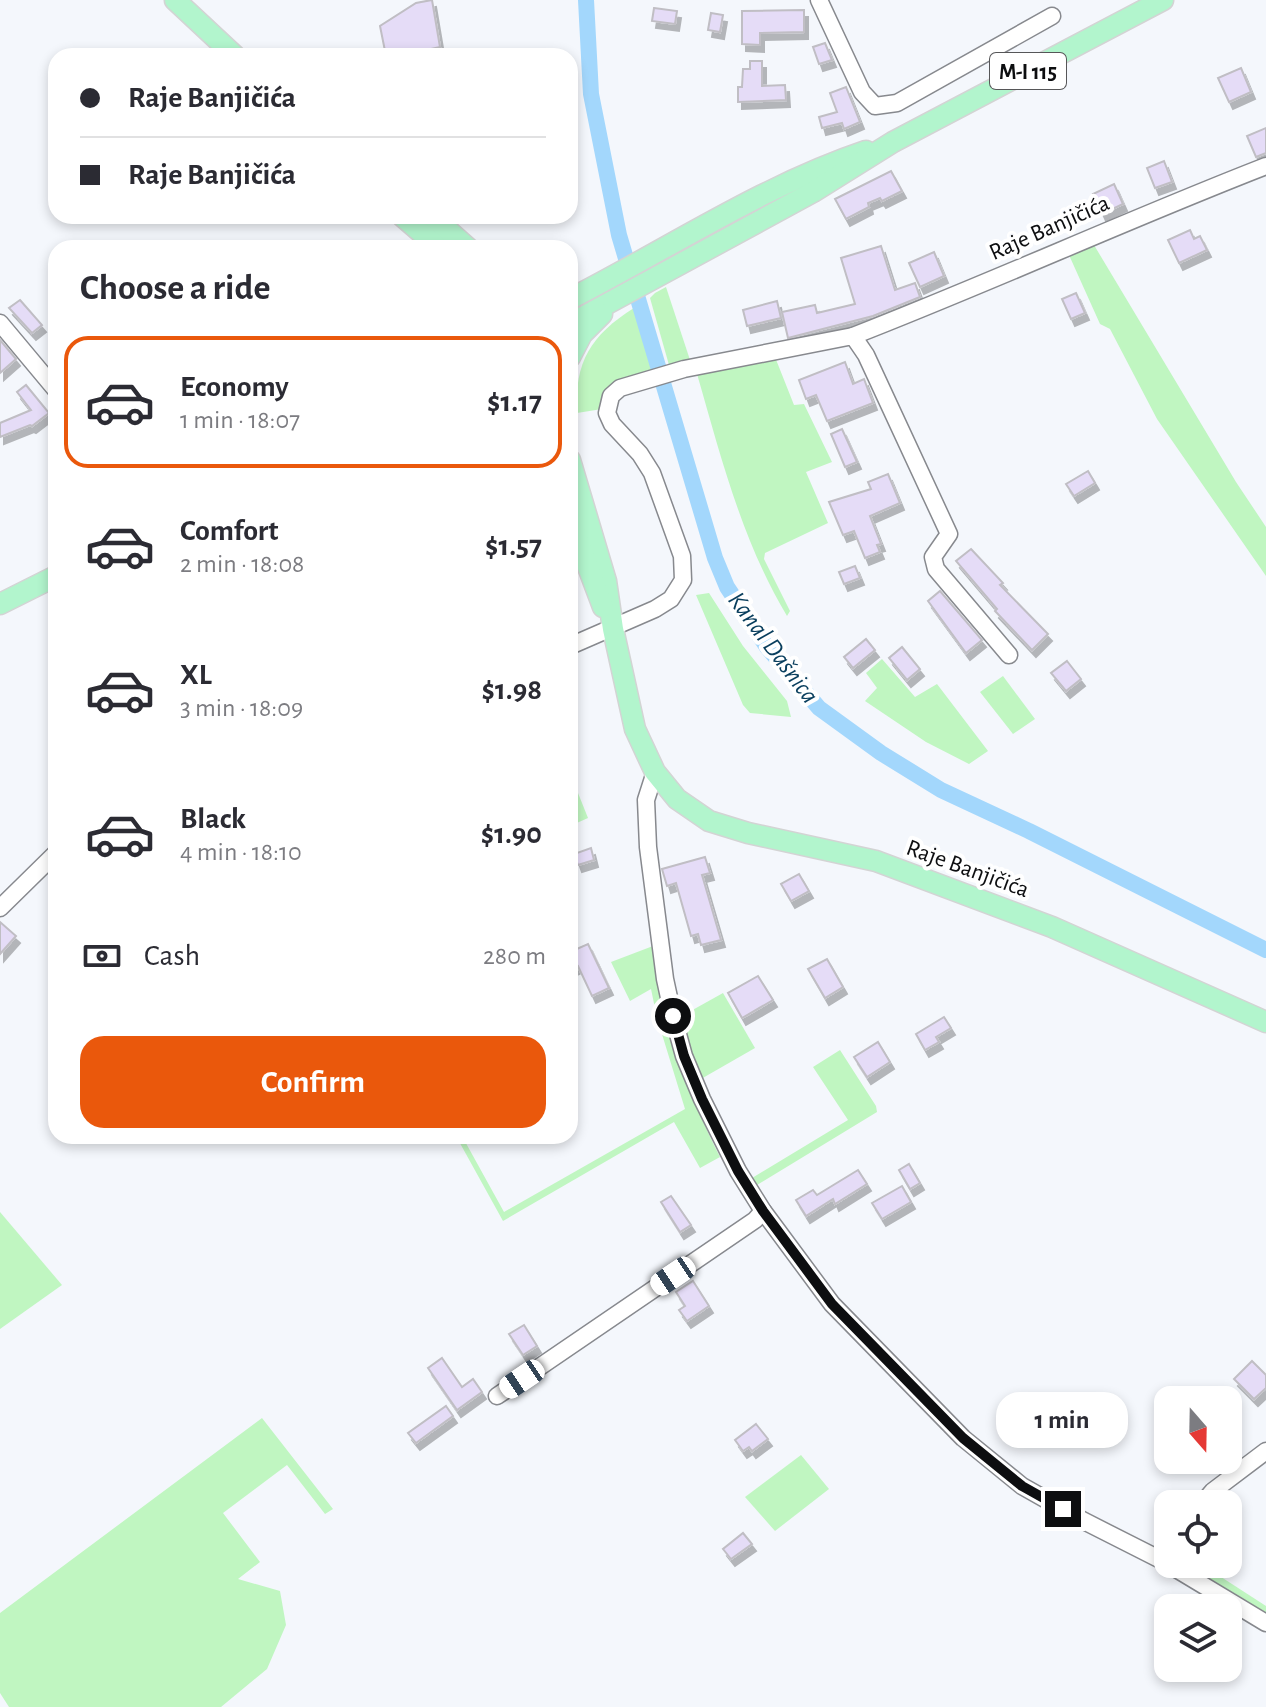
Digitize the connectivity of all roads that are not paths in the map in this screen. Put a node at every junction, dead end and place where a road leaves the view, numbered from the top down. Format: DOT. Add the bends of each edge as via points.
graph roads {
  1 [pos="175,0"];
  2 [pos="819,0"];
  3 [pos="1163,0"];
  4 [pos="1052,16"];
  5 [pos="226,48"];
  6 [pos="893,142"];
  7 [pos="1266,166"];
  8 [pos="411,224"];
  9 [pos="441,224"];
  10 [pos="430,240"];
  11 [pos="459,240"];
  12 [pos="612,277"];
  13 [pos="578,284"];
  14 [pos="578,295"];
  15 [pos="624,296"];
  16 [pos="578,320"];
  17 [pos="0,323"];
  18 [pos="853,336"];
  19 [pos="578,342"];
  20 [pos="48,380"];
  21 [pos="578,487"];
  22 [pos="578,542"];
  23 [pos="48,580"];
  24 [pos="0,604"];
  25 [pos="613,629"];
  26 [pos="578,643"];
  27 [pos="1009,655"];
  28 [pos="655,772"];
  29 [pos="48,861"];
  30 [pos="0,908"];
  31 [pos="1266,1022"];
  32 [pos="763,1211"];
  33 [pos="497,1396"];
  34 [pos="1266,1451"];
  35 [pos="1214,1490"];
  36 [pos="1154,1553"];
  37 [pos="1197,1578"];
  38 [pos="1266,1623"];
  1 -- 5 [label="main road"];
  2 -- 4 [label="street" via="862,92 875,106 897,103"];
  3 -- 6 [label="main road, M-I 115"];
  6 -- 12 [label="main road, M-I 115" via="814,171"];
  6 -- 15 [label="main road, M-I 115"];
  7 -- 18 [label="street, Raje Banjičića"];
  8 -- 10 [label="main road"];
  9 -- 11 [label="main road"];
  12 -- 13 [label="main road"];
  12 -- 14 [label="main road, M-I 115"];
  15 -- 16 [label="main road, M-I 115"];
  15 -- 19 [label="main road"];
  17 -- 20 [label="street"];
  18 -- 25 [label="street, Raje Banjičića" via="684,369 620,388 611,396 607,413 612,424 652,473 682,556 683,580 671,599"];
  18 -- 27 [label="street" via="949,534 933,557 936,569"];
  21 -- 25 [label="main road" via="606,581"];
  22 -- 25 [label="main road"];
  23 -- 24 [label="main road"];
  25 -- 26 [label="street"];
  25 -- 28 [label="main road, Raje Banjičića" via="635,729"];
  28 -- 31 [label="main road, Raje Banjičića" via="677,799 709,821 876,861 1052,927"];
  28 -- 32 [label="street" via="646,800 648,847 673,1016 702,1099"];
  29 -- 30 [label="street"];
  32 -- 33 [label="street"];
  32 -- 36 [label="street" via="832,1304 963,1438 1022,1486"];
  34 -- 35 [label="street"];
  37 -- 38 [label="street"];
}
